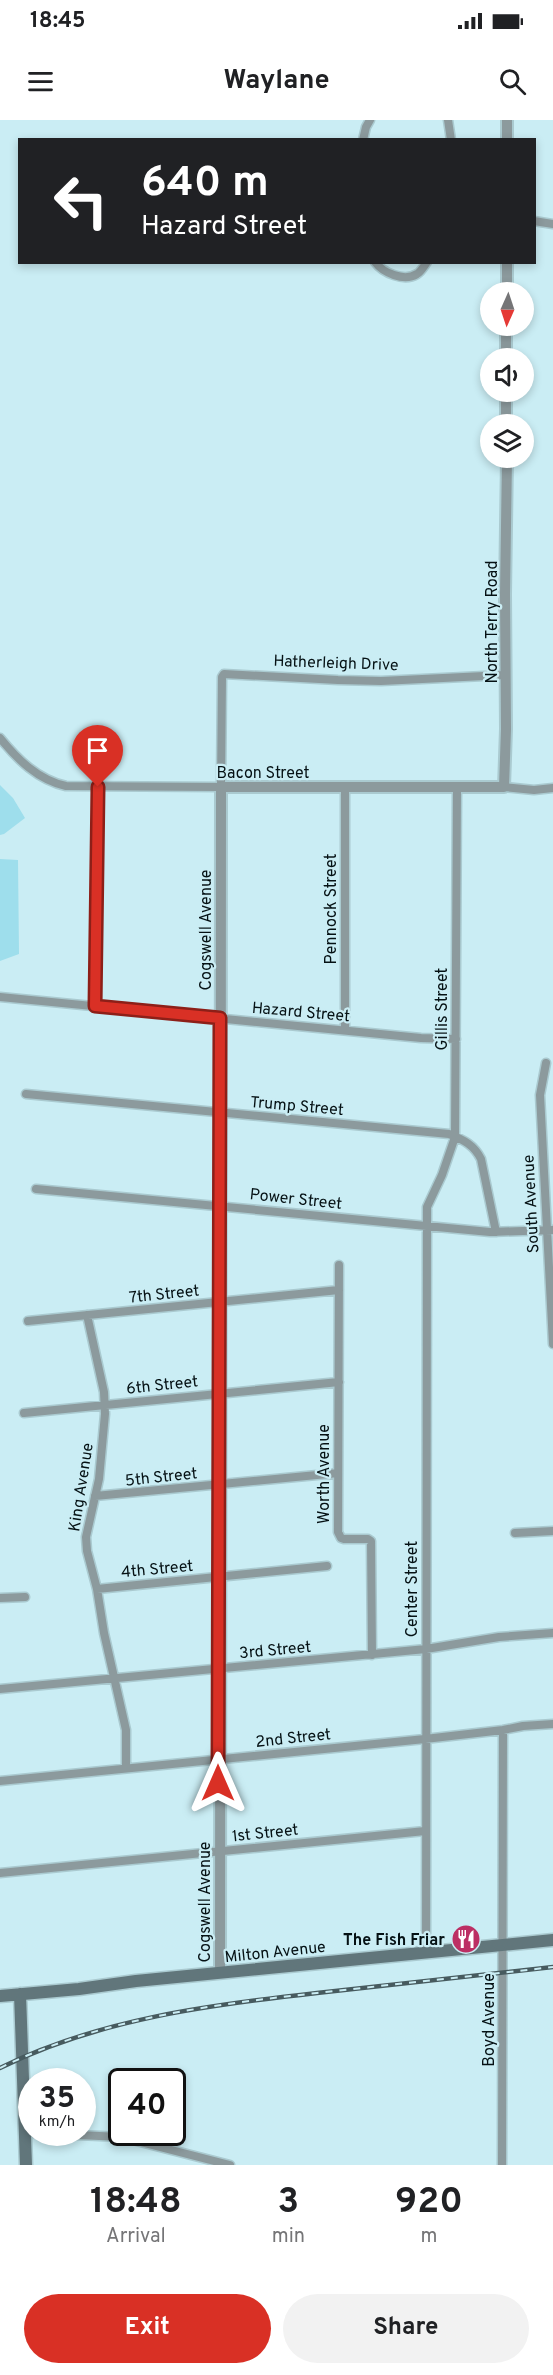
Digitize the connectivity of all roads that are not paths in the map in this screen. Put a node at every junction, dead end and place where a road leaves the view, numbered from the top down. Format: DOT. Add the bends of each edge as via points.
graph roads {
  1 [pos="370,120"];
  2 [pos="448,120"];
  3 [pos="507,120"];
  4 [pos="363,138"];
  5 [pos="451,138"];
  6 [pos="507,138"];
  7 [pos="536,220"];
  8 [pos="553,224"];
  9 [pos="377,264"];
  10 [pos="425,264"];
  11 [pos="507,264"];
  12 [pos="507,282"];
  13 [pos="507,468"];
  14 [pos="505,675"];
  15 [pos="0,738"];
  16 [pos="98,787"];
  17 [pos="221,787"];
  18 [pos="345,787"];
  19 [pos="504,787"];
  20 [pos="457,788"];
  21 [pos="553,788"];
  22 [pos="0,997"];
  23 [pos="95,1006"];
  24 [pos="220,1018"];
  25 [pos="345,1030"];
  26 [pos="456,1039"];
  27 [pos="546,1063"];
  28 [pos="26,1094"];
  29 [pos="220,1112"];
  30 [pos="455,1137"];
  31 [pos="36,1189"];
  32 [pos="220,1205"];
  33 [pos="427,1225"];
  34 [pos="550,1230"];
  35 [pos="496,1232"];
  36 [pos="339,1265"];
  37 [pos="339,1290"];
  38 [pos="220,1302"];
  39 [pos="87,1316"];
  40 [pos="28,1321"];
  41 [pos="553,1336"];
  42 [pos="553,1344"];
  43 [pos="339,1382"];
  44 [pos="219,1393"];
  45 [pos="105,1405"];
  46 [pos="24,1413"];
  47 [pos="338,1473"];
  48 [pos="219,1485"];
  49 [pos="95,1496"];
  50 [pos="553,1531"];
  51 [pos="515,1533"];
  52 [pos="327,1566"];
  53 [pos="219,1578"];
  54 [pos="97,1589"];
  55 [pos="25,1597"];
  56 [pos="0,1598"];
  57 [pos="553,1633"];
  58 [pos="426,1649"];
  59 [pos="372,1654"];
  60 [pos="219,1669"];
  61 [pos="114,1678"];
  62 [pos="0,1689"];
  63 [pos="553,1724"];
  64 [pos="503,1730"];
  65 [pos="425,1739"];
  66 [pos="218,1760"];
  67 [pos="126,1768"];
  68 [pos="0,1781"];
  69 [pos="425,1831"];
  70 [pos="218,1851"];
  71 [pos="0,1873"];
  72 [pos="553,1940"];
  73 [pos="503,1945"];
  74 [pos="426,1952"];
  75 [pos="220,1973"];
  76 [pos="20,1994"];
  77 [pos="0,1996"];
  78 [pos="25,2068"];
  79 [pos="96,2135"];
  80 [pos="28,2146"];
  81 [pos="26,2165"];
  82 [pos="230,2165"];
  83 [pos="502,2165"];
  1 -- 4 [label="street"];
  2 -- 5 [label="street"];
  3 -- 6 [label="street"];
  7 -- 8 [label="street"];
  9 -- 10 [label="street" via="388,273 409,277"];
  11 -- 12 [label="street"];
  13 -- 14 [label="street, North Terry Road"];
  14 -- 17 [label="street, Hatherleigh Drive" via="338,680 226,673 222,677"];
  14 -- 19 [label="street, North Terry Road"];
  15 -- 16 [label="street, Bacon Street" via="38,775 66,786"];
  16 -- 17 [label="street, Bacon Street"];
  16 -- 23 [label="street"];
  17 -- 18 [label="street, Bacon Street"];
  17 -- 24 [label="street, Cogswell Avenue"];
  18 -- 20 [label="street, Bacon Street"];
  18 -- 25 [label="street, Pennock Street"];
  19 -- 20 [label="street, Bacon Street"];
  19 -- 21 [label="street"];
  20 -- 26 [label="street, Gillis Street"];
  22 -- 23 [label="street, Hazard Street"];
  23 -- 24 [label="street, Hazard Street"];
  24 -- 25 [label="street, Hazard Street"];
  24 -- 29 [label="street, Cogswell Avenue"];
  25 -- 26 [label="street, Hazard Street"];
  26 -- 30 [label="street, Gillis Street"];
  27 -- 34 [label="street, South Avenue" via="540,1095"];
  28 -- 29 [label="street, Trump Street"];
  29 -- 30 [label="street, Trump Street"];
  29 -- 32 [label="street, Cogswell Avenue"];
  30 -- 33 [label="street, Gillis Street" via="427,1207"];
  30 -- 35 [label="street, Trump Street" via="476,1148 481,1159"];
  31 -- 32 [label="street, Power Street"];
  32 -- 33 [label="street, Power Street"];
  32 -- 38 [label="street, Cogswell Avenue"];
  33 -- 35 [label="street, Power Street"];
  33 -- 58 [label="street, Center Street"];
  34 -- 35 [label="street, Power Street"];
  34 -- 41 [label="street, South Avenue"];
  36 -- 37 [label="street, Worth Avenue"];
  37 -- 38 [label="street, 7th Street"];
  37 -- 43 [label="street, Worth Avenue"];
  38 -- 39 [label="street, 7th Street"];
  38 -- 44 [label="street, Cogswell Avenue"];
  39 -- 40 [label="street, 7th Street"];
  39 -- 45 [label="street, King Avenue"];
  41 -- 42 [label="street, South Avenue"];
  43 -- 44 [label="street, 6th Street"];
  43 -- 47 [label="street, Worth Avenue"];
  44 -- 45 [label="street, 6th Street"];
  44 -- 48 [label="street, Cogswell Avenue"];
  45 -- 46 [label="street, 6th Street"];
  45 -- 49 [label="street, King Avenue"];
  47 -- 48 [label="street, 5th Street"];
  47 -- 59 [label="street, Worth Avenue" via="338,1532 341,1538 371,1541"];
  48 -- 49 [label="street, 5th Street"];
  48 -- 53 [label="street, Cogswell Avenue"];
  49 -- 54 [label="street, King Avenue" via="86,1537"];
  50 -- 51 [label="street"];
  52 -- 53 [label="street, 4th Street"];
  53 -- 54 [label="street, 4th Street"];
  53 -- 60 [label="street, Cogswell Avenue"];
  54 -- 61 [label="street, King Avenue"];
  55 -- 56 [label="street"];
  57 -- 58 [label="street, 3rd Street"];
  58 -- 59 [label="street, 3rd Street"];
  58 -- 65 [label="street, Center Street"];
  59 -- 60 [label="street, 3rd Street"];
  60 -- 61 [label="street, 3rd Street"];
  60 -- 66 [label="street, Cogswell Avenue"];
  61 -- 62 [label="street, 3rd Street"];
  61 -- 67 [label="street, King Avenue" via="126,1730"];
  63 -- 64 [label="street, 2nd Street"];
  64 -- 65 [label="street, 2nd Street"];
  64 -- 73 [label="street, Boyd Avenue"];
  65 -- 66 [label="street, 2nd Street"];
  65 -- 69 [label="street, Center Street"];
  66 -- 67 [label="street, 2nd Street"];
  66 -- 70 [label="street, Cogswell Avenue"];
  67 -- 68 [label="street, 2nd Street"];
  69 -- 70 [label="street, 1st Street"];
  69 -- 74 [label="street, Center Street"];
  70 -- 71 [label="street, 1st Street"];
  70 -- 75 [label="street, Cogswell Avenue"];
  72 -- 73 [label="main road, Milton Avenue"];
  73 -- 74 [label="main road, Milton Avenue"];
  73 -- 83 [label="street, Boyd Avenue"];
  74 -- 75 [label="main road, Milton Avenue"];
  75 -- 76 [label="main road, Milton Avenue"];
  76 -- 77 [label="main road, Milton Avenue"];
  76 -- 78 [label="main road"];
  79 -- 82 [label="street" via="121,2136"];
  80 -- 81 [label="main road"];
}
